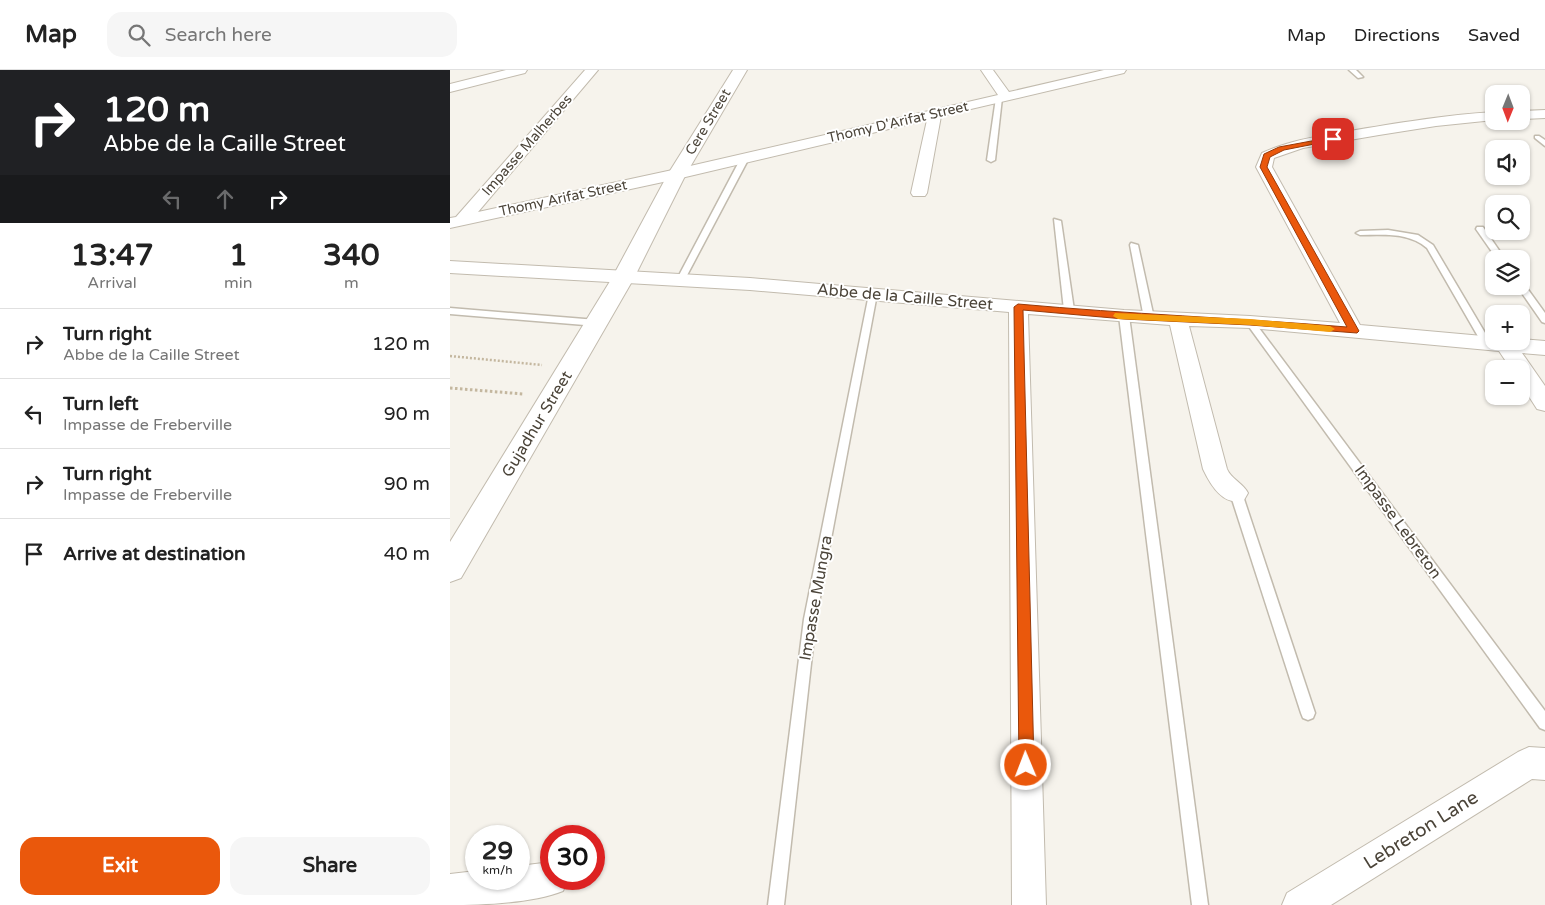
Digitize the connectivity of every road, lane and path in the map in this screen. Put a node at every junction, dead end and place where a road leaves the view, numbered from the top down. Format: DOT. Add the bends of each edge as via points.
graph roads {
  1 [pos="521,70"];
  2 [pos="592,70"];
  3 [pos="740,70"];
  4 [pos="988,70"];
  5 [pos="1120,70"];
  6 [pos="1352,70"];
  7 [pos="1360,77"];
  8 [pos="450,88"];
  9 [pos="1003,97"];
  10 [pos="935,114"];
  11 [pos="1545,114"];
  12 [pos="1530,115"];
  13 [pos="1485,117"];
  14 [pos="1537,137"];
  15 [pos="1545,144"];
  16 [pos="745,158"];
  17 [pos="991,160"];
  18 [pos="676,174"];
  19 [pos="919,193"];
  20 [pos="456,221"];
  21 [pos="1057,221"];
  22 [pos="1480,229"];
  23 [pos="1360,233"];
  24 [pos="1134,245"];
  25 [pos="1495,250"];
  26 [pos="450,267"];
  27 [pos="624,278"];
  28 [pos="680,281"];
  29 [pos="873,294"];
  30 [pos="1527,295"];
  31 [pos="1018,307"];
  32 [pos="1070,310"];
  33 [pos="450,311"];
  34 [pos="1124,316"];
  35 [pos="1149,318"];
  36 [pos="1178,320"];
  37 [pos="1545,320"];
  38 [pos="1250,322"];
  39 [pos="597,324"];
  40 [pos="1485,328"];
  41 [pos="1354,331"];
  42 [pos="1485,342"];
  43 [pos="1530,346"];
  44 [pos="1545,348"];
  45 [pos="1501,350"];
  46 [pos="450,356"];
  47 [pos="570,368"];
  48 [pos="450,388"];
  49 [pos="554,396"];
  50 [pos="1545,403"];
  51 [pos="1236,493"];
  52 [pos="461,539"];
  53 [pos="450,569"];
  54 [pos="1308,713"];
  55 [pos="1545,723"];
  56 [pos="1545,764"];
  57 [pos="540,879"];
  58 [pos="450,891"];
  59 [pos="776,905"];
  60 [pos="1029,905"];
  61 [pos="1200,905"];
  62 [pos="1299,905"];
  1 -- 8 [label="street"];
  2 -- 20 [label="street, Impasse Malherbes"];
  3 -- 18 [label="street, Cere Street"];
  4 -- 9 [label="street"];
  5 -- 9 [label="street, Thomy D'Arifat Street"];
  6 -- 7 [label="lane"];
  9 -- 10 [label="street, Thomy D'Arifat Street"];
  9 -- 17 [label="lane"];
  10 -- 16 [label="street, Thomy D'Arifat Street"];
  10 -- 19 [label="street"];
  11 -- 12 [label="street"];
  13 -- 41 [label="street" via="1441,121 1282,148 1267,156 1264,167"];
  14 -- 15 [label="lane"];
  16 -- 18 [label="street, Thomy D'Arifat Street"];
  16 -- 28 [label="lane"];
  18 -- 20 [label="street, Thomy Arifat Street"];
  18 -- 27 [label="street, Cere Street"];
  21 -- 32 [label="lane"];
  22 -- 25 [label="lane"];
  23 -- 40 [label="lane" via="1402,233 1423,240"];
  24 -- 35 [label="lane"];
  26 -- 27 [label="street, Abbe de la Caille Street"];
  27 -- 28 [label="street, Abbe de la Caille Street"];
  27 -- 39 [label="street, Gujadhur Street"];
  28 -- 29 [label="street, Abbe de la Caille Street"];
  29 -- 31 [label="street, Abbe de la Caille Street"];
  29 -- 59 [label="lane, Impasse Mungra" via="810,619"];
  30 -- 37 [label="lane"];
  31 -- 32 [label="street, Abbe de la Caille Street"];
  31 -- 60 [label="street"];
  32 -- 34 [label="street, Abbe de la Caille Street"];
  33 -- 39 [label="lane"];
  34 -- 35 [label="street, Abbe de la Caille Street"];
  34 -- 61 [label="lane"];
  35 -- 36 [label="street, Abbe de la Caille Street"];
  36 -- 38 [label="street, Abbe de la Caille Street"];
  36 -- 51 [label="street" via="1215,469 1220,480"];
  38 -- 41 [label="street, Abbe de la Caille Street"];
  38 -- 55 [label="lane, Impasse Lebreton"];
  39 -- 47 [label="street, Gujadhur Street"];
  41 -- 42 [label="street, Abbe de la Caille Street"];
  43 -- 44 [label="street, Abbe de la Caille Street"];
  45 -- 50 [label="street"];
  46 -- 47 [label="path"];
  47 -- 49 [label="street, Gujadhur Street"];
  48 -- 49 [label="path"];
  49 -- 52 [label="street, Gujadhur Street"];
  51 -- 54 [label="lane"];
  52 -- 53 [label="street, Gujadhur Street"];
  56 -- 62 [label="street, Lebreton Lane" via="1529,763"];
  57 -- 58 [label="street"];
}
